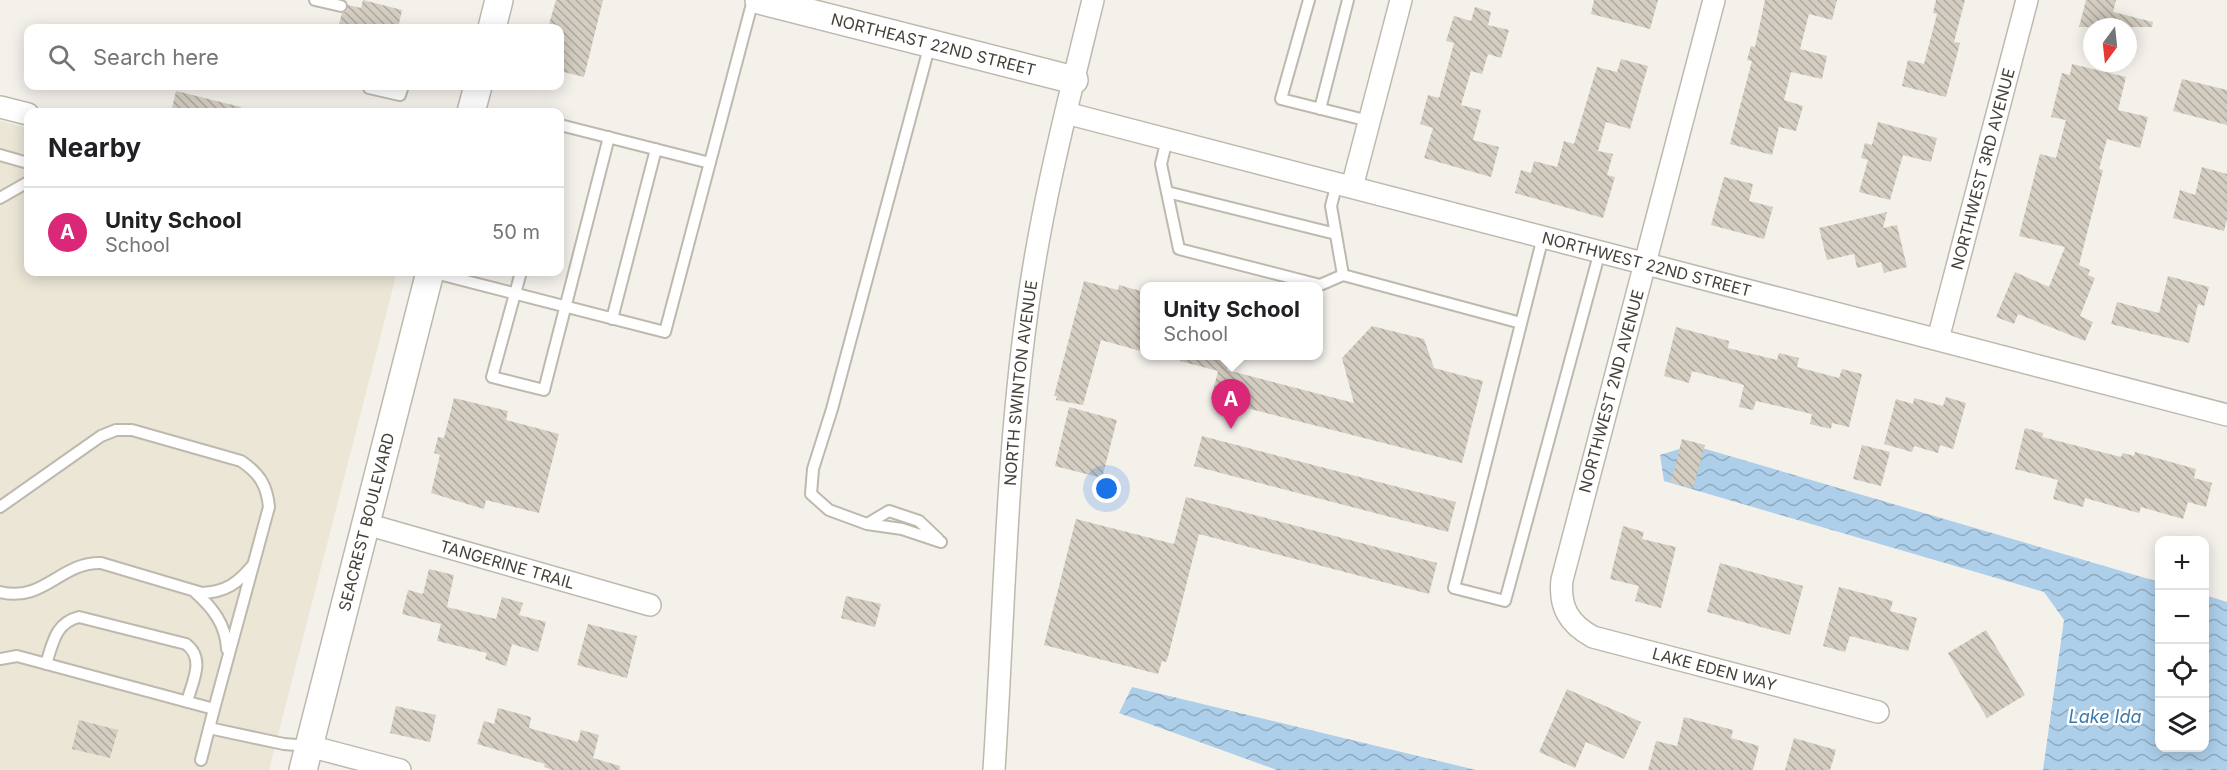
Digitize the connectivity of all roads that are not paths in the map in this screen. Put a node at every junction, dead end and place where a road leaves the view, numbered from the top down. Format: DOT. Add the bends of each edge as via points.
graph roads {
  1 [pos="315,0"];
  2 [pos="499,0"];
  3 [pos="753,0"];
  4 [pos="759,0"];
  5 [pos="1093,0"];
  6 [pos="1309,0"];
  7 [pos="1348,0"];
  8 [pos="1401,0"];
  9 [pos="1714,0"];
  10 [pos="2027,0"];
  11 [pos="341,6"];
  12 [pos="493,24"];
  13 [pos="931,44"];
  14 [pos="1074,80"];
  15 [pos="378,90"];
  16 [pos="402,90"];
  17 [pos="477,90"];
  18 [pos="0,107"];
  19 [pos="472,108"];
  20 [pos="1320,109"];
  21 [pos="24,113"];
  22 [pos="1066,113"];
  23 [pos="1369,121"];
  24 [pos="564,126"];
  25 [pos="609,137"];
  26 [pos="1167,139"];
  27 [pos="656,149"];
  28 [pos="0,155"];
  29 [pos="24,162"];
  30 [pos="710,163"];
  31 [pos="24,184"];
  32 [pos="1344,185"];
  33 [pos="1167,192"];
  34 [pos="0,198"];
  35 [pos="1336,234"];
  36 [pos="1543,237"];
  37 [pos="1600,251"];
  38 [pos="1645,263"];
  39 [pos="1343,275"];
  40 [pos="429,276"];
  41 [pos="446,276"];
  42 [pos="520,276"];
  43 [pos="1308,282"];
  44 [pos="1323,284"];
  45 [pos="515,293"];
  46 [pos="564,306"];
  47 [pos="612,319"];
  48 [pos="1521,323"];
  49 [pos="1938,339"];
  50 [pos="2227,415"];
  51 [pos="0,507"];
  52 [pos="366,524"];
  53 [pos="867,524"];
  54 [pos="255,562"];
  55 [pos="192,590"];
  56 [pos="0,592"];
  57 [pos="650,604"];
  58 [pos="1563,608"];
  59 [pos="0,659"];
  60 [pos="228,659"];
  61 [pos="46,664"];
  62 [pos="187,702"];
  63 [pos="214,709"];
  64 [pos="1878,712"];
  65 [pos="209,728"];
  66 [pos="306,758"];
  67 [pos="201,760"];
  68 [pos="400,770"];
  69 [pos="994,770"];
  1 -- 11 [label="lane"];
  2 -- 12 [label="street"];
  3 -- 30 [label="lane"];
  4 -- 13 [label="street, NORTHEAST 22ND STREET"];
  5 -- 14 [label="street, NORTH SWINTON AVENUE"];
  6 -- 20 [label="lane" via="1281,99"];
  7 -- 20 [label="lane"];
  8 -- 23 [label="street"];
  9 -- 38 [label="street, NORTHWEST 2ND AVENUE"];
  10 -- 49 [label="street, NORTHWEST 3RD AVENUE"];
  13 -- 14 [label="street, NORTHEAST 22ND STREET"];
  13 -- 53 [label="lane" via="813,469 811,494 829,510"];
  14 -- 22 [label="street, NORTH SWINTON AVENUE"];
  15 -- 16 [label="lane" via="400,95"];
  17 -- 19 [label="street"];
  18 -- 21 [label="street"];
  20 -- 23 [label="lane"];
  22 -- 26 [label="street, NORTHWEST 22ND STREET"];
  22 -- 69 [label="street, NORTH SWINTON AVENUE" via="1039,232 1026,312"];
  23 -- 32 [label="street"];
  24 -- 25 [label="lane"];
  25 -- 27 [label="lane"];
  25 -- 46 [label="lane"];
  26 -- 32 [label="street, NORTHWEST 22ND STREET"];
  26 -- 33 [label="lane" via="1161,164"];
  27 -- 30 [label="lane"];
  27 -- 47 [label="lane"];
  28 -- 29 [label="lane"];
  30 -- 47 [label="lane" via="665,332"];
  31 -- 34 [label="lane"];
  32 -- 35 [label="lane" via="1331,206"];
  32 -- 36 [label="street, NORTHWEST 22ND STREET"];
  33 -- 35 [label="lane"];
  33 -- 43 [label="lane" via="1179,249"];
  35 -- 39 [label="lane"];
  36 -- 37 [label="street, NORTHWEST 22ND STREET"];
  36 -- 48 [label="lane"];
  37 -- 38 [label="street, NORTHWEST 22ND STREET"];
  37 -- 48 [label="lane" via="1505,601 1454,588"];
  38 -- 49 [label="street, NORTHWEST 22ND STREET"];
  38 -- 58 [label="street, NORTHWEST 2ND AVENUE" via="1562,580"];
  39 -- 44 [label="lane"];
  39 -- 48 [label="lane"];
  40 -- 52 [label="street, SEACREST BOULEVARD"];
  41 -- 45 [label="lane"];
  42 -- 45 [label="lane"];
  45 -- 46 [label="lane"];
  45 -- 46 [label="lane" via="492,377 544,390"];
  46 -- 47 [label="lane"];
  49 -- 50 [label="street, NORTHWEST 22ND STREET"];
  51 -- 54 [label="lane" via="101,436 116,430 132,430 241,461 253,469 268,493 269,507"];
  52 -- 57 [label="street, TANGERINE TRAIL"];
  52 -- 66 [label="street, SEACREST BOULEVARD"];
  53 -- 53 [label="lane" via="889,511 919,521 941,542 902,529"];
  54 -- 55 [label="lane" via="227,588 215,592"];
  54 -- 60 [label="lane"];
  55 -- 56 [label="lane" via="101,563 87,563 28,594 13,596"];
  55 -- 60 [label="lane" via="219,619 227,638"];
  58 -- 64 [label="street, LAKE EDEN WAY" via="1581,630 1593,637"];
  59 -- 61 [label="lane" via="17,656"];
  60 -- 63 [label="lane"];
  61 -- 62 [label="lane"];
  61 -- 62 [label="lane" via="56,631 79,617 186,644 195,653 197,665"];
  62 -- 63 [label="lane"];
  63 -- 65 [label="lane"];
  65 -- 66 [label="lane" via="284,744"];
  65 -- 67 [label="lane"];
  66 -- 68 [label="street"];
}
